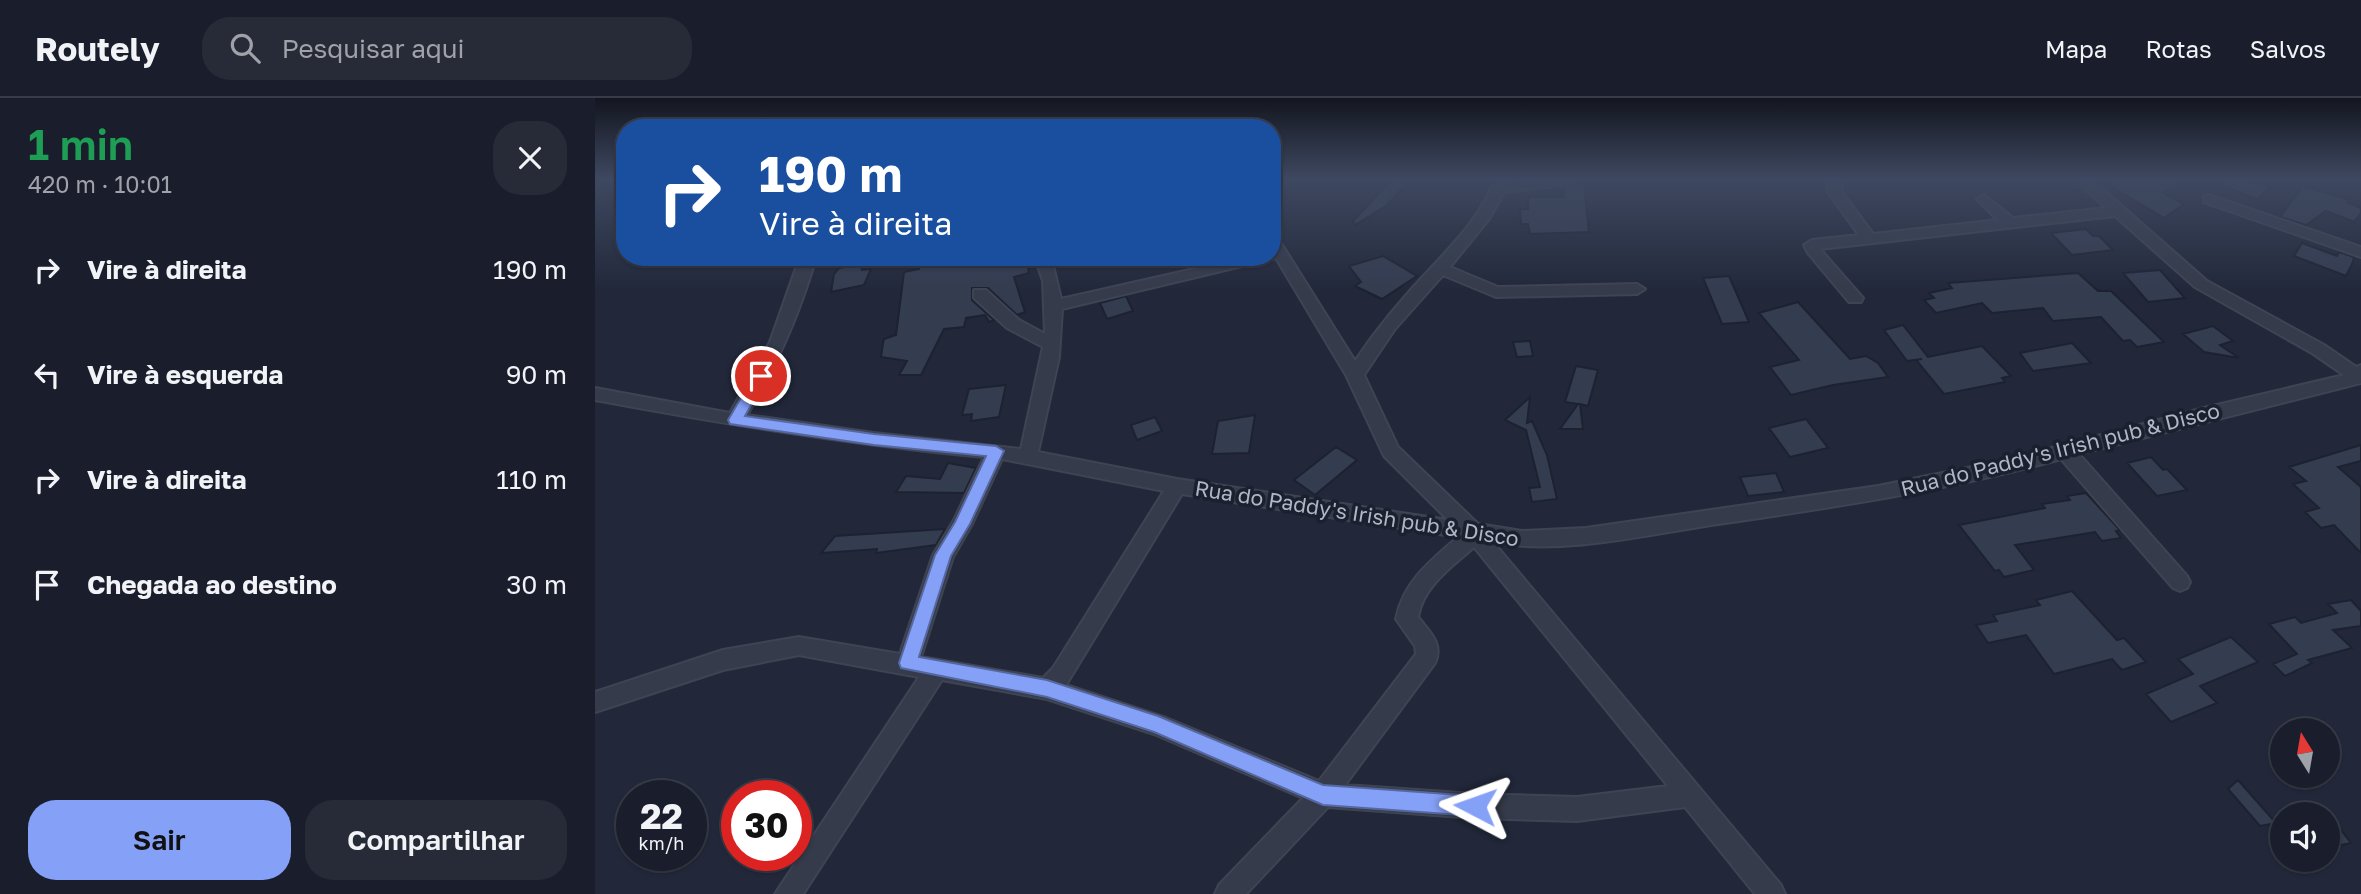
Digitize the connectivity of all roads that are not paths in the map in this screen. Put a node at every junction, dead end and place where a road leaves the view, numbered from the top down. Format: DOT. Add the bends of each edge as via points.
graph roads {
  1 [pos="1482,216"];
  2 [pos="1852,216"];
  3 [pos="2003,216"];
  4 [pos="2075,216"];
  5 [pos="2123,216"];
  6 [pos="2258,216"];
  7 [pos="2011,224"];
  8 [pos="1869,239"];
  9 [pos="2361,252"];
  10 [pos="1281,263"];
  11 [pos="806,266"];
  12 [pos="1045,266"];
  13 [pos="1216,266"];
  14 [pos="1439,268"];
  15 [pos="1637,289"];
  16 [pos="980,294"];
  17 [pos="1855,298"];
  18 [pos="1056,305"];
  19 [pos="1052,344"];
  20 [pos="1355,375"];
  21 [pos="2360,375"];
  22 [pos="595,394"];
  23 [pos="735,420"];
  24 [pos="996,451"];
  25 [pos="2065,451"];
  26 [pos="1028,457"];
  27 [pos="1177,486"];
  28 [pos="1475,534"];
  29 [pos="2180,582"];
  30 [pos="908,663"];
  31 [pos="936,670"];
  32 [pos="1047,689"];
  33 [pos="595,702"];
  34 [pos="1323,795"];
  35 [pos="1690,795"];
  36 [pos="788,894"];
  37 [pos="1228,894"];
  38 [pos="1772,894"];
  1 -- 14 [label="street"];
  2 -- 8 [label="street"];
  3 -- 7 [label="street"];
  4 -- 7 [label="street"];
  5 -- 21 [label="street" via="2201,284"];
  6 -- 9 [label="street"];
  7 -- 8 [label="street"];
  8 -- 17 [label="street" via="1811,247"];
  10 -- 20 [label="street"];
  11 -- 23 [label="street" via="796,303 752,395"];
  12 -- 18 [label="street"];
  13 -- 18 [label="street"];
  14 -- 15 [label="street" via="1496,292"];
  14 -- 20 [label="street" via="1390,324"];
  16 -- 19 [label="street" via="1013,324"];
  18 -- 19 [label="street"];
  19 -- 26 [label="street"];
  20 -- 28 [label="street" via="1391,451"];
  21 -- 25 [label="street, Rua do Paddy's Irish pub & Disco"];
  22 -- 23 [label="street, Rua do Paddy's Irish pub & Disco"];
  23 -- 24 [label="street, Rua do Paddy's Irish pub & Disco"];
  24 -- 26 [label="street, Rua do Paddy's Irish pub & Disco"];
  24 -- 30 [label="street" via="943,555"];
  25 -- 28 [label="street, Rua do Paddy's Irish pub & Disco" via="1878,492 1586,536 1522,539"];
  25 -- 29 [label="street"];
  26 -- 27 [label="street, Rua do Paddy's Irish pub & Disco"];
  27 -- 28 [label="street, Rua do Paddy's Irish pub & Disco"];
  27 -- 32 [label="street" via="1062,675"];
  28 -- 34 [label="street" via="1413,593 1407,619 1426,643 1427,656"];
  28 -- 35 [label="street"];
  30 -- 31 [label="street"];
  30 -- 33 [label="street" via="799,646 764,650"];
  31 -- 32 [label="street"];
  31 -- 36 [label="street"];
  32 -- 34 [label="street" via="1158,725"];
  34 -- 35 [label="street" via="1577,809"];
  34 -- 37 [label="street"];
  35 -- 38 [label="street"];
}
